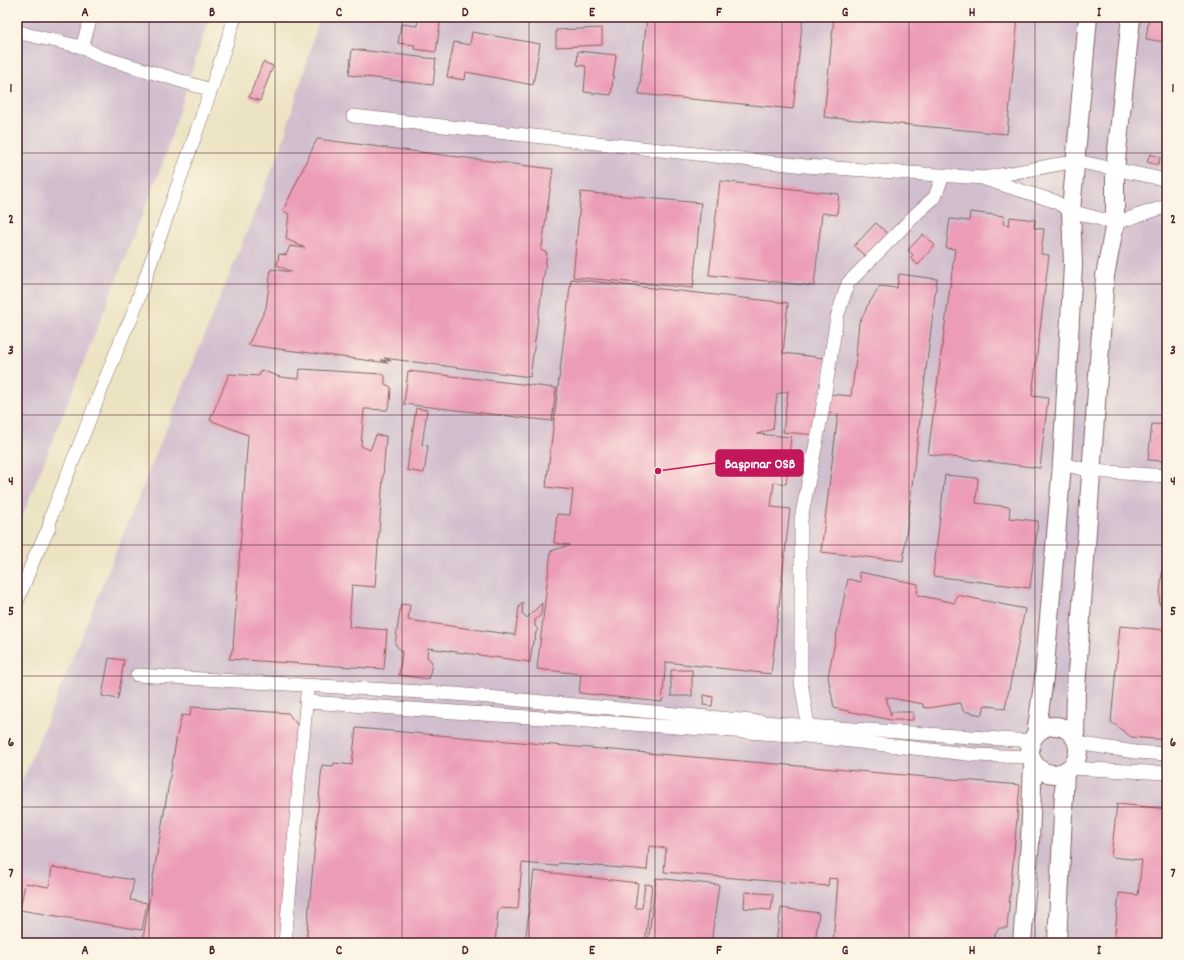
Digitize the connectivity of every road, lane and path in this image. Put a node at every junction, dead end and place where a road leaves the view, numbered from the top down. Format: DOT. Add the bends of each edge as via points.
graph roads {
  1 [pos="91,17"];
  2 [pos="235,17"];
  3 [pos="1088,17"];
  4 [pos="1131,17"];
  5 [pos="17,31"];
  6 [pos="82,48"];
  7 [pos="211,90"];
  8 [pos="353,116"];
  9 [pos="1076,162"];
  10 [pos="1115,170"];
  11 [pos="943,175"];
  12 [pos="984,178"];
  13 [pos="1167,180"];
  14 [pos="1167,206"];
  15 [pos="1071,211"];
  16 [pos="1115,223"];
  17 [pos="1062,464"];
  18 [pos="1092,471"];
  19 [pos="1167,476"];
  20 [pos="17,602"];
  21 [pos="137,675"];
  22 [pos="307,685"];
  23 [pos="308,702"];
  24 [pos="807,731"];
  25 [pos="1076,740"];
  26 [pos="1033,748"];
  27 [pos="1167,754"];
  28 [pos="1068,769"];
  29 [pos="1167,772"];
  30 [pos="286,943"];
  31 [pos="1022,943"];
  32 [pos="1057,943"];
  1 -- 6 [label="street"];
  2 -- 7 [label="street"];
  3 -- 9 [label="street"];
  4 -- 10 [label="street"];
  5 -- 6 [label="street"];
  6 -- 7 [label="street" via="98,56"];
  7 -- 20 [label="street" via="130,322"];
  8 -- 11 [label="street" via="805,166"];
  9 -- 10 [label="street"];
  9 -- 12 [label="street"];
  9 -- 15 [label="street"];
  10 -- 13 [label="street"];
  10 -- 16 [label="street"];
  11 -- 12 [label="street"];
  11 -- 24 [label="street" via="936,197 848,283 837,317 801,519 801,682"];
  12 -- 15 [label="street" via="1054,201"];
  14 -- 16 [label="street"];
  15 -- 16 [label="street"];
  15 -- 17 [label="street" via="1073,265"];
  16 -- 18 [label="street" via="1105,276"];
  17 -- 18 [label="street"];
  17 -- 26 [label="street" via="1044,678"];
  18 -- 19 [label="street"];
  18 -- 25 [label="street" via="1076,688"];
  21 -- 22 [label="street"];
  22 -- 23 [label="street"];
  22 -- 24 [label="street" via="455,694"];
  23 -- 24 [label="street"];
  23 -- 30 [label="street"];
  24 -- 26 [label="street"];
  25 -- 26 [label="street" via="1063,728 1049,727 1042,730"];
  25 -- 27 [label="street" via="1135,752"];
  25 -- 28 [label="street" via="1077,756"];
  26 -- 28 [label="street" via="1038,767 1044,772 1058,774"];
  26 -- 31 [label="street" via="1030,842"];
  28 -- 29 [label="street"];
  28 -- 32 [label="street"];
}
